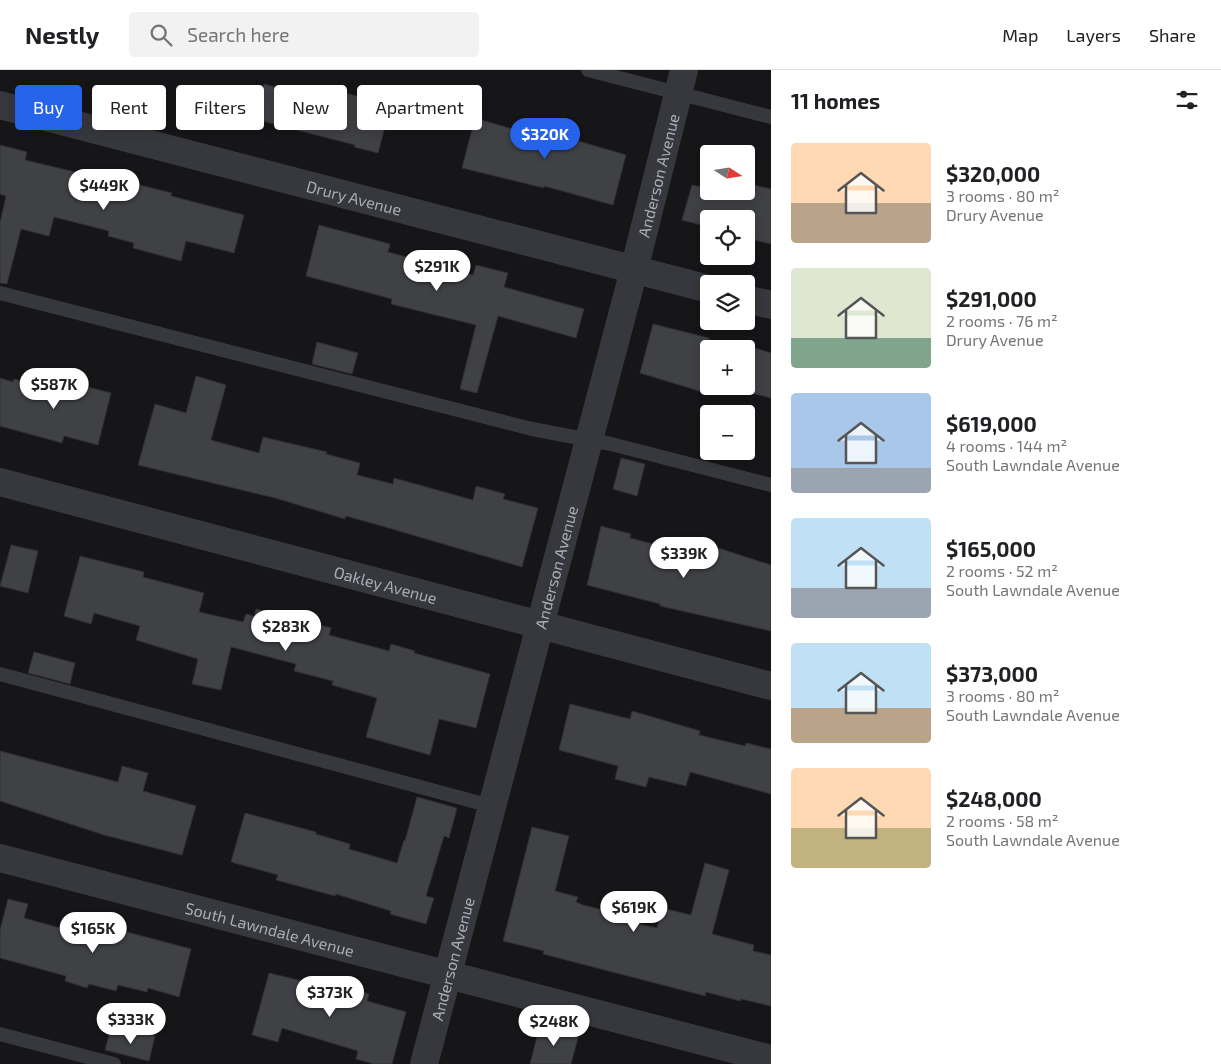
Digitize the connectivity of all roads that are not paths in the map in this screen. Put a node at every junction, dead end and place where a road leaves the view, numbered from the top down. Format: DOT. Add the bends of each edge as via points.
graph roads {
  1 [pos="588,70"];
  2 [pos="681,82"];
  3 [pos="0,105"];
  4 [pos="771,117"];
  5 [pos="634,270"];
  6 [pos="700,287"];
  7 [pos="0,293"];
  8 [pos="755,301"];
  9 [pos="771,305"];
  10 [pos="589,440"];
  11 [pos="0,482"];
  12 [pos="771,485"];
  13 [pos="540,626"];
  14 [pos="0,674"];
  15 [pos="771,686"];
  16 [pos="491,806"];
  17 [pos="0,858"];
  18 [pos="446,975"];
  19 [pos="0,1034"];
  20 [pos="771,1059"];
  21 [pos="114,1064"];
  22 [pos="424,1064"];
  1 -- 2 [label="lane"];
  2 -- 4 [label="lane"];
  2 -- 5 [label="street, Anderson Avenue"];
  3 -- 5 [label="street, Drury Avenue"];
  5 -- 6 [label="street, Drury Avenue"];
  5 -- 10 [label="street, Anderson Avenue"];
  7 -- 10 [label="lane" via="532,429"];
  8 -- 9 [label="street"];
  10 -- 12 [label="lane"];
  10 -- 13 [label="street, Anderson Avenue"];
  11 -- 13 [label="street, Oakley Avenue"];
  13 -- 15 [label="street, Oakley Avenue"];
  13 -- 16 [label="street, Anderson Avenue"];
  14 -- 16 [label="lane"];
  16 -- 18 [label="street, Anderson Avenue"];
  17 -- 18 [label="street, South Lawndale Avenue"];
  18 -- 20 [label="street, South Lawndale Avenue"];
  18 -- 22 [label="street, Anderson Avenue"];
  19 -- 21 [label="lane"];
}
